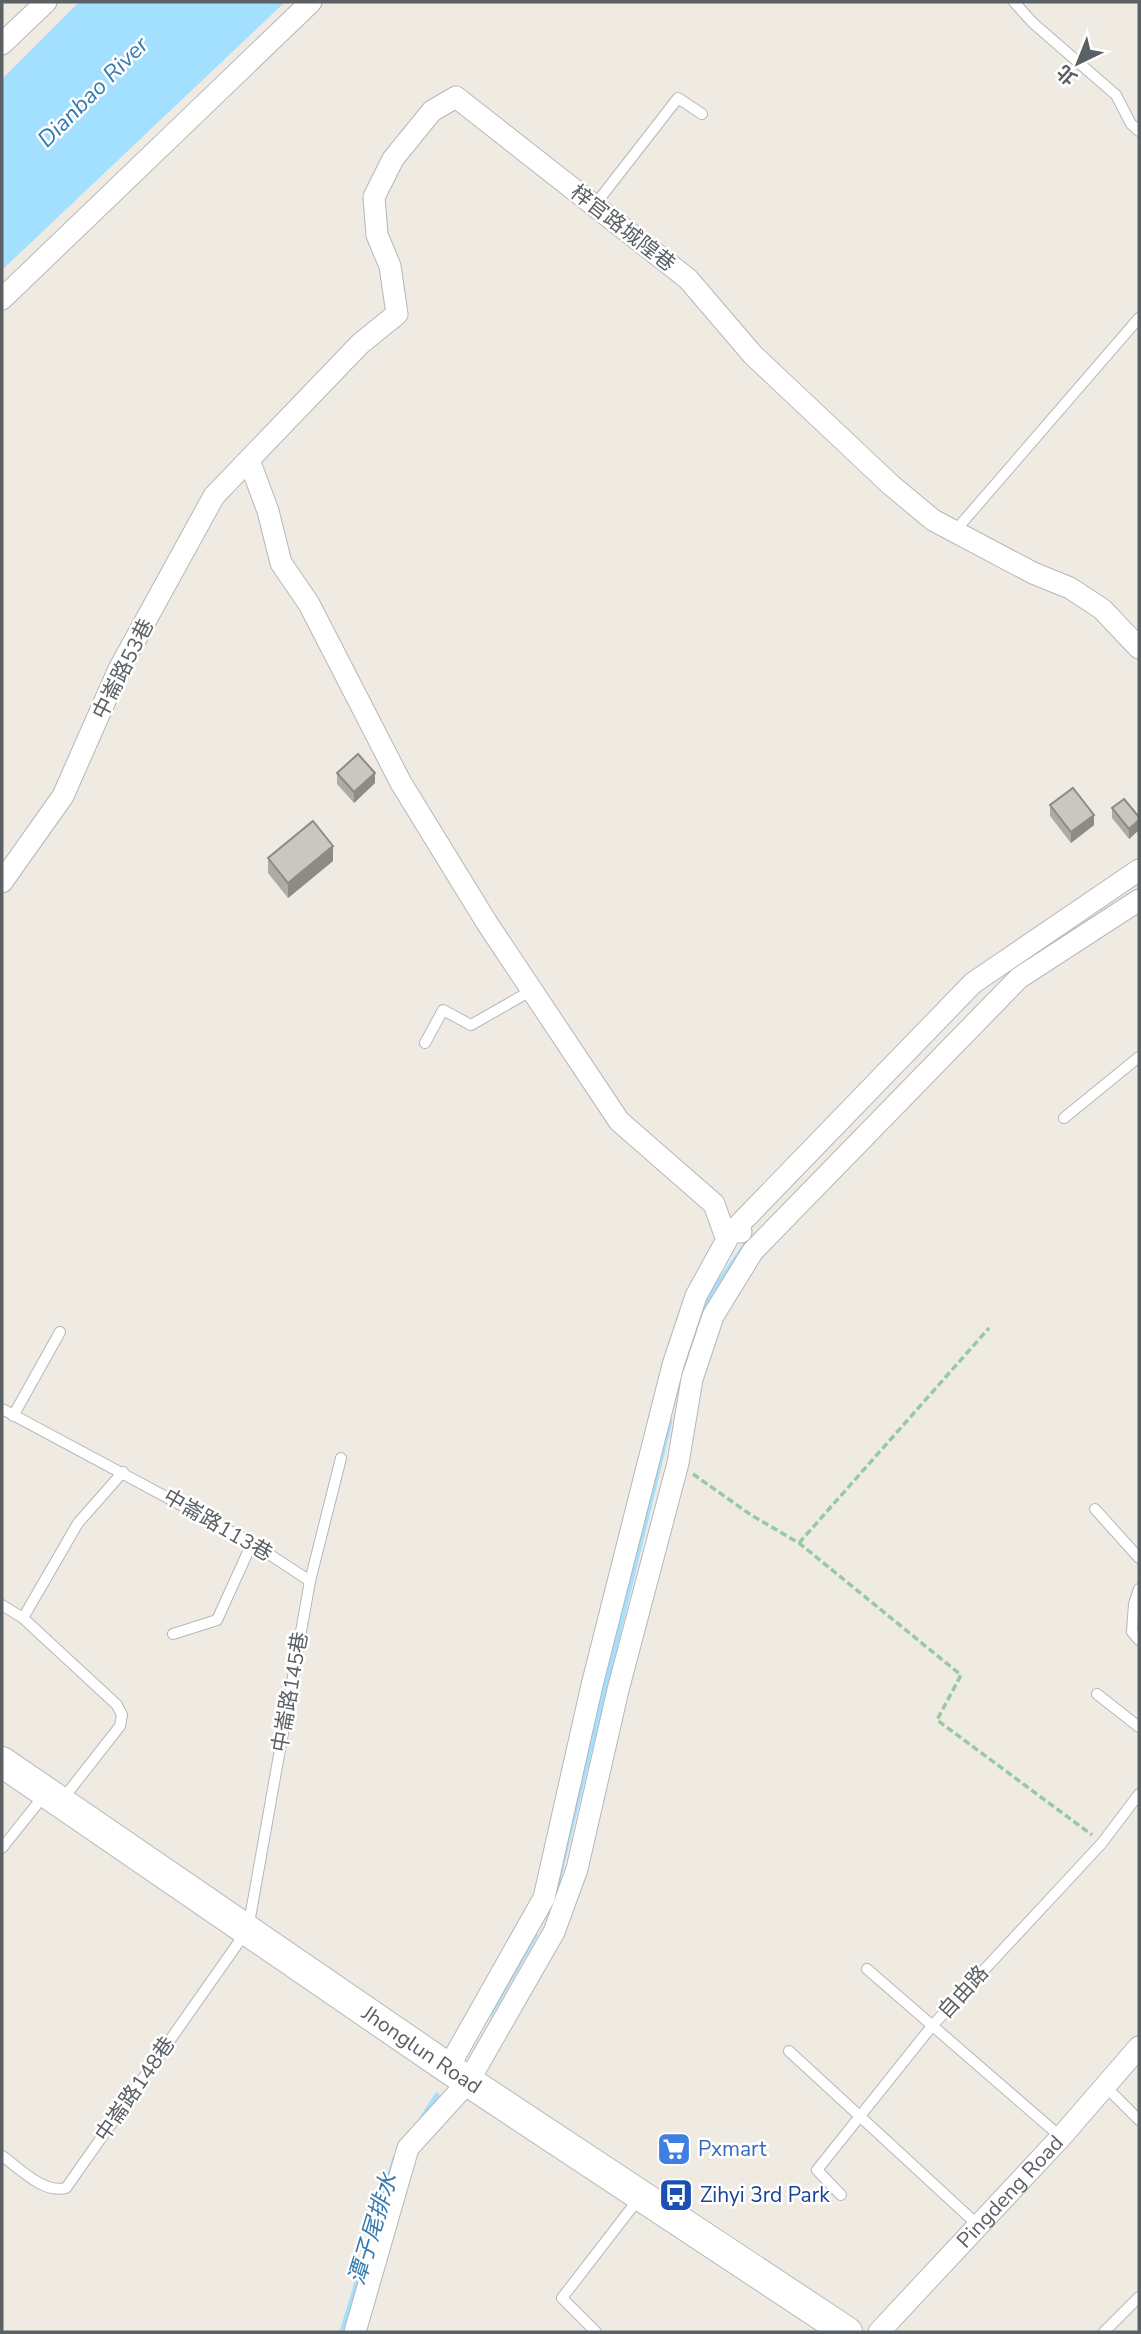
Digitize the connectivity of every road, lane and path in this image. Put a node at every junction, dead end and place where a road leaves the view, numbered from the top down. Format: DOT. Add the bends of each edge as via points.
graph roads {
  1 [pos="46,2"];
  2 [pos="311,2"];
  3 [pos="1014,2"];
  4 [pos="2,44"];
  5 [pos="702,114"];
  6 [pos="1139,131"];
  7 [pos="594,206"];
  8 [pos="2,299"];
  9 [pos="1139,318"];
  10 [pos="249,460"];
  11 [pos="955,531"];
  12 [pos="1139,648"];
  13 [pos="1139,870"];
  14 [pos="2,883"];
  15 [pos="1139,900"];
  16 [pos="534,989"];
  17 [pos="984,993"];
  18 [pos="425,1043"];
  19 [pos="1139,1057"];
  20 [pos="1064,1118"];
  21 [pos="743,1239"];
  22 [pos="989,1328"];
  23 [pos="60,1332"];
  24 [pos="2,1409"];
  25 [pos="13,1416"];
  26 [pos="341,1458"];
  27 [pos="678,1463"];
  28 [pos="123,1472"];
  29 [pos="1094,1509"];
  30 [pos="252,1543"];
  31 [pos="799,1543"];
  32 [pos="1139,1558"];
  33 [pos="310,1581"];
  34 [pos="1139,1589"];
  35 [pos="2,1605"];
  36 [pos="23,1618"];
  37 [pos="173,1634"];
  38 [pos="1139,1640"];
  39 [pos="605,1687"];
  40 [pos="1097,1694"];
  41 [pos="1139,1727"];
  42 [pos="2,1762"];
  43 [pos="1139,1794"];
  44 [pos="53,1797"];
  45 [pos="1102,1843"];
  46 [pos="2,1848"];
  47 [pos="248,1928"];
  48 [pos="867,1969"];
  49 [pos="932,2026"];
  50 [pos="1139,2047"];
  51 [pos="789,2052"];
  52 [pos="458,2075"];
  53 [pos="1105,2086"];
  54 [pos="861,2118"];
  55 [pos="1139,2120"];
  56 [pos="1061,2137"];
  57 [pos="2,2156"];
  58 [pos="841,2195"];
  59 [pos="640,2196"];
  60 [pos="979,2227"];
  61 [pos="1139,2297"];
  62 [pos="355,2332"];
  63 [pos="596,2332"];
  64 [pos="847,2332"];
  65 [pos="879,2332"];
  66 [pos="1104,2332"];
  1 -- 4 [label="street"];
  2 -- 8 [label="street"];
  3 -- 6 [label="lane" via="1116,94"];
  5 -- 7 [label="lane" via="678,98"];
  7 -- 10 [label="street, 梓官路城隍巷" via="456,97 432,111 393,159 374,197 377,234 390,266 397,314 360,344"];
  7 -- 11 [label="street, 梓官路城隍巷" via="688,279 753,355 891,485 933,520"];
  9 -- 11 [label="lane"];
  10 -- 14 [label="street, 中崙路53巷" via="214,496 119,668 63,796"];
  10 -- 16 [label="street" via="281,563 309,604 401,783 487,923"];
  11 -- 12 [label="street, 梓官路城隍巷" via="1070,588 1102,609"];
  13 -- 17 [label="street"];
  15 -- 17 [label="street" via="1019,978"];
  16 -- 18 [label="lane" via="471,1025 443,1010"];
  16 -- 21 [label="street" via="620,1121 714,1204 724,1232"];
  17 -- 21 [label="street"];
  17 -- 21 [label="street"];
  19 -- 20 [label="lane"];
  21 -- 27 [label="street" via="692,1379"];
  21 -- 39 [label="street" via="696,1296 673,1365"];
  22 -- 31 [label="path"];
  23 -- 25 [label="lane"];
  24 -- 25 [label="lane, 中崙路113巷"];
  25 -- 28 [label="lane, 中崙路113巷"];
  26 -- 33 [label="lane, 中崙路145巷"];
  27 -- 31 [label="path"];
  27 -- 39 [label="street"];
  28 -- 30 [label="lane, 中崙路113巷"];
  28 -- 36 [label="lane" via="78,1523"];
  29 -- 32 [label="lane"];
  30 -- 33 [label="lane, 中崙路113巷"];
  30 -- 37 [label="lane" via="217,1620"];
  31 -- 45 [label="path" via="961,1675 937,1720"];
  33 -- 47 [label="lane, 中崙路145巷"];
  34 -- 38 [label="lane" via="1132,1632"];
  35 -- 36 [label="lane"];
  36 -- 44 [label="lane" via="122,1715 120,1726"];
  39 -- 52 [label="street" via="544,1898"];
  40 -- 41 [label="lane"];
  42 -- 44 [label="street, Jhonglun Road"];
  43 -- 45 [label="lane, 自由路"];
  44 -- 46 [label="lane"];
  44 -- 47 [label="street, Jhonglun Road"];
  45 -- 49 [label="lane, 自由路"];
  47 -- 52 [label="street, Jhonglun Road"];
  47 -- 57 [label="lane, 中崙路148巷" via="66,2188 55,2191 45,2186"];
  48 -- 49 [label="lane"];
  49 -- 54 [label="lane, 自由路"];
  49 -- 56 [label="lane"];
  50 -- 53 [label="street, Pingdeng Road"];
  51 -- 54 [label="lane"];
  52 -- 59 [label="street, Jhonglun Road"];
  52 -- 62 [label="street" via="408,2148"];
  53 -- 55 [label="lane"];
  53 -- 56 [label="street, Pingdeng Road"];
  54 -- 58 [label="lane, 自由路" via="817,2170"];
  54 -- 60 [label="lane"];
  56 -- 60 [label="street, Pingdeng Road"];
  59 -- 63 [label="lane" via="562,2298"];
  59 -- 64 [label="street, Jhonglun Road"];
  60 -- 65 [label="street, Pingdeng Road"];
  61 -- 66 [label="lane"];
}
